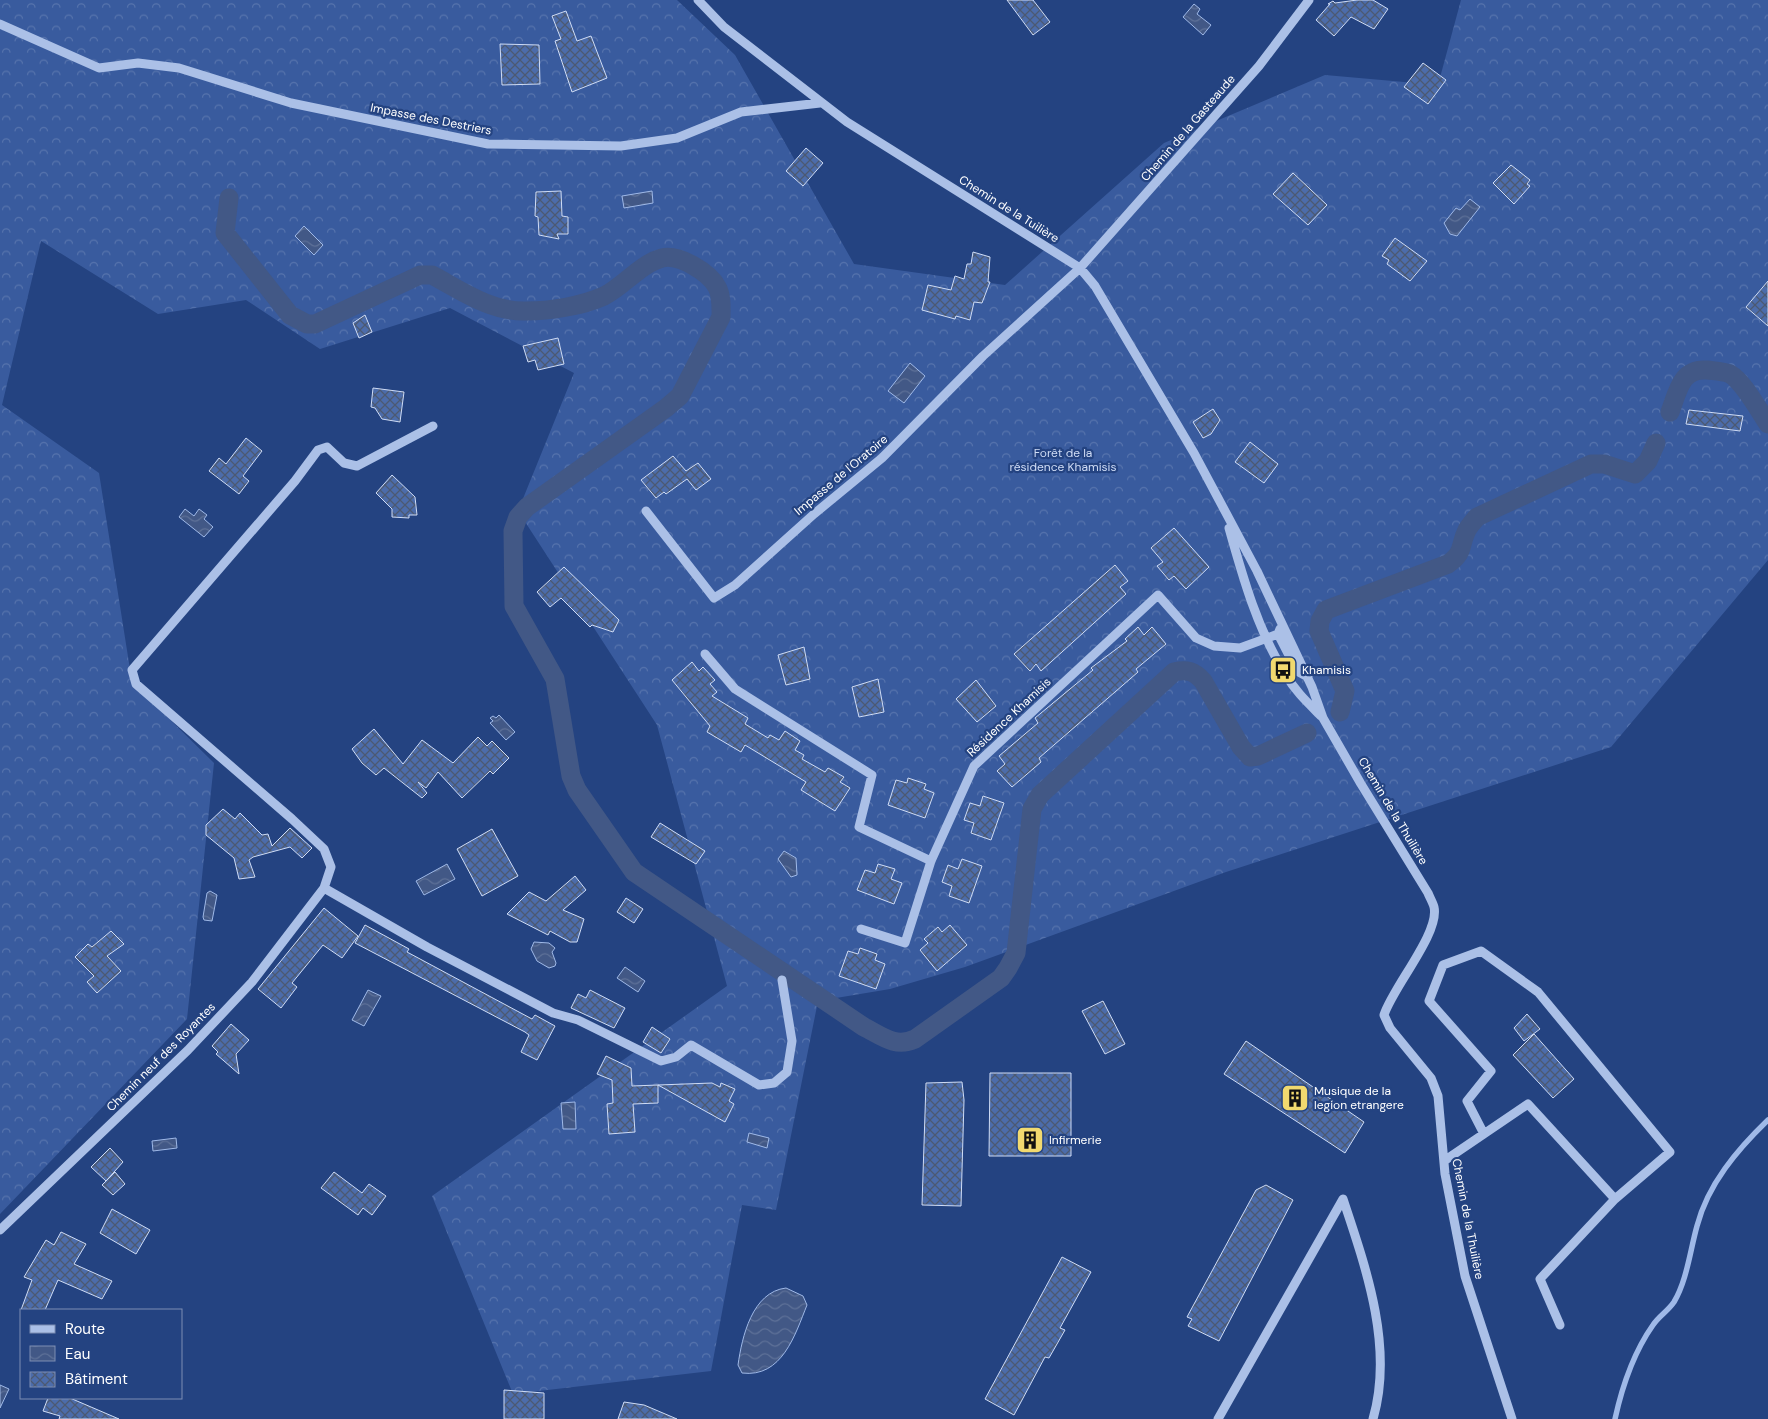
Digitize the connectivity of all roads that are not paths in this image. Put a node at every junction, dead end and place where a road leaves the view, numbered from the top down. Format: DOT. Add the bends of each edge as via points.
graph roads {
  1 [pos="698,0"];
  2 [pos="1309,0"];
  3 [pos="0,24"];
  4 [pos="820,103"];
  5 [pos="1080,268"];
  6 [pos="433,426"];
  7 [pos="646,511"];
  8 [pos="1225,513"];
  9 [pos="1282,624"];
  10 [pos="1278,634"];
  11 [pos="1267,638"];
  12 [pos="705,654"];
  13 [pos="1308,677"];
  14 [pos="1323,718"];
  15 [pos="931,861"];
  16 [pos="324,888"];
  17 [pos="861,929"];
  18 [pos="782,980"];
  19 [pos="1484,1134"];
  20 [pos="1444,1160"];
  21 [pos="1615,1199"];
  22 [pos="0,1230"];
  23 [pos="1560,1325"];
  24 [pos="1218,1419"];
  25 [pos="1373,1419"];
  26 [pos="1512,1419"];
  1 -- 4 [label="street, Chemin de la Tuilière" via="724,27"];
  2 -- 5 [label="street, Chemin de la Gasteaude" via="1259,66"];
  3 -- 4 [label="street, Impasse des Destriers" via="99,68 138,63 179,68 291,103 488,144 621,146 677,138 741,112"];
  4 -- 5 [label="street, Chemin de la Tuilière"];
  5 -- 7 [label="street, Impasse de l'Oratoire" via="983,356 882,458 735,585 714,598"];
  5 -- 8 [label="street, Chemin de la Tuilière" via="1095,286 1125,336"];
  6 -- 16 [label="street" via="357,466 344,463 326,447 318,450 132,670 136,684 324,849 331,867"];
  8 -- 9 [label="street, Chemin de la Thuilière"];
  8 -- 11 [label="street, Chemin de la Thuilière" via="1243,578"];
  9 -- 10 [label="street"];
  9 -- 13 [label="street, Chemin de la Thuilière"];
  10 -- 11 [label="street"];
  10 -- 13 [label="street" via="1297,672"];
  11 -- 14 [label="street, Chemin de la Thuilière" via="1285,675"];
  11 -- 15 [label="street, Résidence Khamisis" via="1240,648 1214,646 1196,638 1158,595 974,766"];
  12 -- 15 [label="street" via="736,690 872,776 859,827"];
  13 -- 14 [label="street, Chemin de la Thuilière"];
  14 -- 20 [label="street, Chemin de la Thuilière" via="1434,908 1429,936 1389,999 1384,1015 1390,1028 1431,1078 1439,1104"];
  15 -- 17 [label="street" via="904,943"];
  16 -- 18 [label="street" via="553,1013 578,1020 661,1061 676,1057 691,1046 759,1085 774,1083 786,1072 792,1041"];
  16 -- 22 [label="street, Chemin neuf des Royantes" via="252,982 188,1050"];
  19 -- 20 [label="street"];
  19 -- 21 [label="street" via="1528,1104"];
  19 -- 21 [label="street" via="1467,1101 1491,1071 1429,1001 1443,964 1480,951 1538,992 1670,1152"];
  20 -- 26 [label="street, Chemin de la Thuilière" via="1465,1276"];
  21 -- 23 [label="street" via="1540,1279"];
  24 -- 25 [label="street" via="1343,1199 1365,1265 1380,1349 1378,1401"];
}
